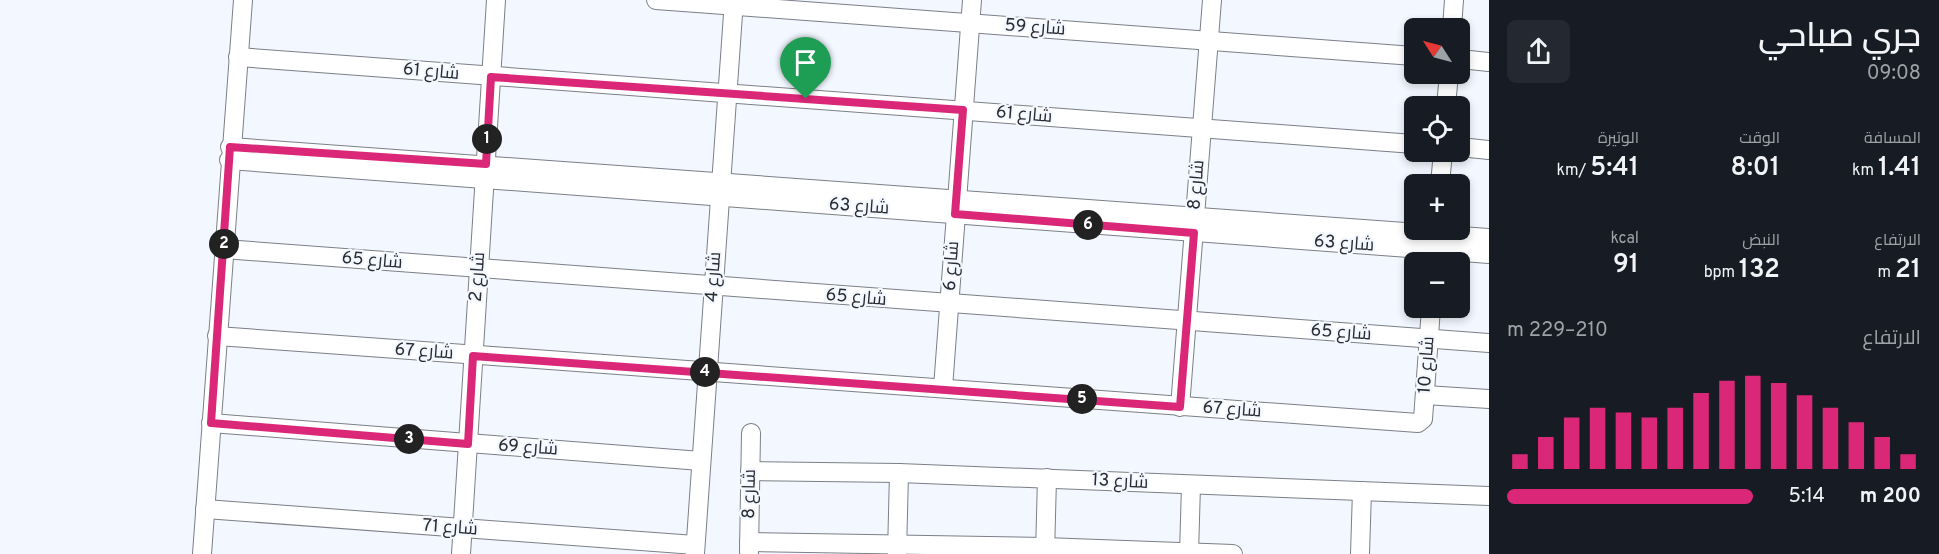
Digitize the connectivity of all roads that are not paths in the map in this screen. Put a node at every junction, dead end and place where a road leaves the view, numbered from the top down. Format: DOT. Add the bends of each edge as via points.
graph roads {
  1 [pos="243,0"];
  2 [pos="496,0"];
  3 [pos="656,0"];
  4 [pos="972,0"];
  5 [pos="1212,0"];
  6 [pos="1454,0"];
  7 [pos="734,3"];
  8 [pos="1453,18"];
  9 [pos="970,23"];
  10 [pos="1209,41"];
  11 [pos="1404,55"];
  12 [pos="238,57"];
  13 [pos="1470,60"];
  14 [pos="1489,62"];
  15 [pos="491,77"];
  16 [pos="728,93"];
  17 [pos="963,110"];
  18 [pos="1202,129"];
  19 [pos="1404,143"];
  20 [pos="1470,148"];
  21 [pos="1489,150"];
  22 [pos="230,154"];
  23 [pos="485,172"];
  24 [pos="721,190"];
  25 [pos="956,207"];
  26 [pos="1194,225"];
  27 [pos="1489,238"];
  28 [pos="1436,244"];
  29 [pos="224,249"];
  30 [pos="1489,254"];
  31 [pos="479,269"];
  32 [pos="714,286"];
  33 [pos="949,305"];
  34 [pos="1430,318"];
  35 [pos="1187,323"];
  36 [pos="217,336"];
  37 [pos="1429,339"];
  38 [pos="1489,343"];
  39 [pos="473,356"];
  40 [pos="708,372"];
  41 [pos="942,388"];
  42 [pos="1425,394"];
  43 [pos="1489,399"];
  44 [pos="1180,407"];
  45 [pos="1421,422"];
  46 [pos="211,423"];
  47 [pos="751,433"];
  48 [pos="468,444"];
  49 [pos="701,460"];
  50 [pos="750,471"];
  51 [pos="899,473"];
  52 [pos="1047,478"];
  53 [pos="1191,485"];
  54 [pos="1362,491"];
  55 [pos="1489,496"];
  56 [pos="205,509"];
  57 [pos="462,529"];
  58 [pos="749,548"];
  59 [pos="695,549"];
  60 [pos="897,549"];
  61 [pos="1045,550"];
  62 [pos="1189,553"];
  63 [pos="202,554"];
  64 [pos="460,554"];
  65 [pos="1233,554"];
  66 [pos="1360,554"];
  1 -- 12 [label="street"];
  2 -- 15 [label="street, شارع 2"];
  3 -- 7 [label="street, شارع 59"];
  4 -- 9 [label="street, شارع 6"];
  5 -- 10 [label="street, شارع 8"];
  6 -- 8 [label="street"];
  7 -- 9 [label="street, شارع 59"];
  7 -- 16 [label="street, شارع 4"];
  9 -- 10 [label="street, شارع 59"];
  9 -- 17 [label="street, شارع 6"];
  10 -- 11 [label="street, شارع 59"];
  10 -- 18 [label="street, شارع 8"];
  12 -- 15 [label="street, شارع 61"];
  12 -- 22 [label="street"];
  13 -- 14 [label="street"];
  15 -- 16 [label="street, شارع 61"];
  15 -- 23 [label="street, شارع 2"];
  16 -- 17 [label="street, شارع 61"];
  16 -- 24 [label="street, شارع 4"];
  17 -- 18 [label="street, شارع 61"];
  17 -- 25 [label="street, شارع 6"];
  18 -- 19 [label="street, شارع 61"];
  18 -- 26 [label="street, شارع 8"];
  20 -- 21 [label="street"];
  22 -- 23 [label="street, شارع 63"];
  22 -- 29 [label="street"];
  23 -- 24 [label="street, شارع 63"];
  23 -- 31 [label="street, شارع 2"];
  24 -- 25 [label="street, شارع 63"];
  24 -- 32 [label="street, شارع 4"];
  25 -- 26 [label="street, شارع 63"];
  25 -- 33 [label="street, شارع 6"];
  26 -- 28 [label="street, شارع 63"];
  26 -- 35 [label="street, شارع 8"];
  27 -- 28 [label="street, شارع 63"];
  28 -- 30 [label="street, شارع 63"];
  29 -- 31 [label="street, شارع 65"];
  29 -- 36 [label="street"];
  31 -- 32 [label="street, شارع 65"];
  31 -- 39 [label="street, شارع 2"];
  32 -- 33 [label="street, شارع 65"];
  32 -- 40 [label="street, شارع 4"];
  33 -- 35 [label="street, شارع 65"];
  33 -- 41 [label="street, شارع 6"];
  34 -- 37 [label="street, شارع 10"];
  35 -- 37 [label="street, شارع 65"];
  35 -- 44 [label="street, شارع 8"];
  36 -- 39 [label="street, شارع 67"];
  36 -- 46 [label="street"];
  37 -- 38 [label="street, شارع 65"];
  37 -- 42 [label="street, شارع 10"];
  39 -- 40 [label="street, شارع 67"];
  39 -- 48 [label="street, شارع 2"];
  40 -- 41 [label="street, شارع 67"];
  40 -- 49 [label="street, شارع 4"];
  41 -- 44 [label="street, شارع 67"];
  42 -- 43 [label="street"];
  42 -- 45 [label="street, شارع 10"];
  44 -- 45 [label="street, شارع 67"];
  46 -- 48 [label="street, شارع 69"];
  46 -- 56 [label="street"];
  47 -- 50 [label="street, شارع 8"];
  48 -- 49 [label="street, شارع 69"];
  48 -- 57 [label="street, شارع 2"];
  49 -- 59 [label="street, شارع 4"];
  50 -- 51 [label="street, شارع 13"];
  50 -- 58 [label="street, شارع 8"];
  51 -- 52 [label="street, شارع 13"];
  51 -- 60 [label="street"];
  52 -- 53 [label="street, شارع 13"];
  52 -- 61 [label="street"];
  53 -- 54 [label="street, شارع 13"];
  53 -- 62 [label="street"];
  54 -- 55 [label="street, شارع 13"];
  54 -- 66 [label="street"];
  56 -- 57 [label="street, شارع 71"];
  56 -- 63 [label="street"];
  57 -- 59 [label="street, شارع 71"];
  57 -- 64 [label="street, شارع 2"];
  58 -- 60 [label="street"];
  60 -- 61 [label="street"];
  61 -- 62 [label="street"];
  62 -- 65 [label="street"];
}
